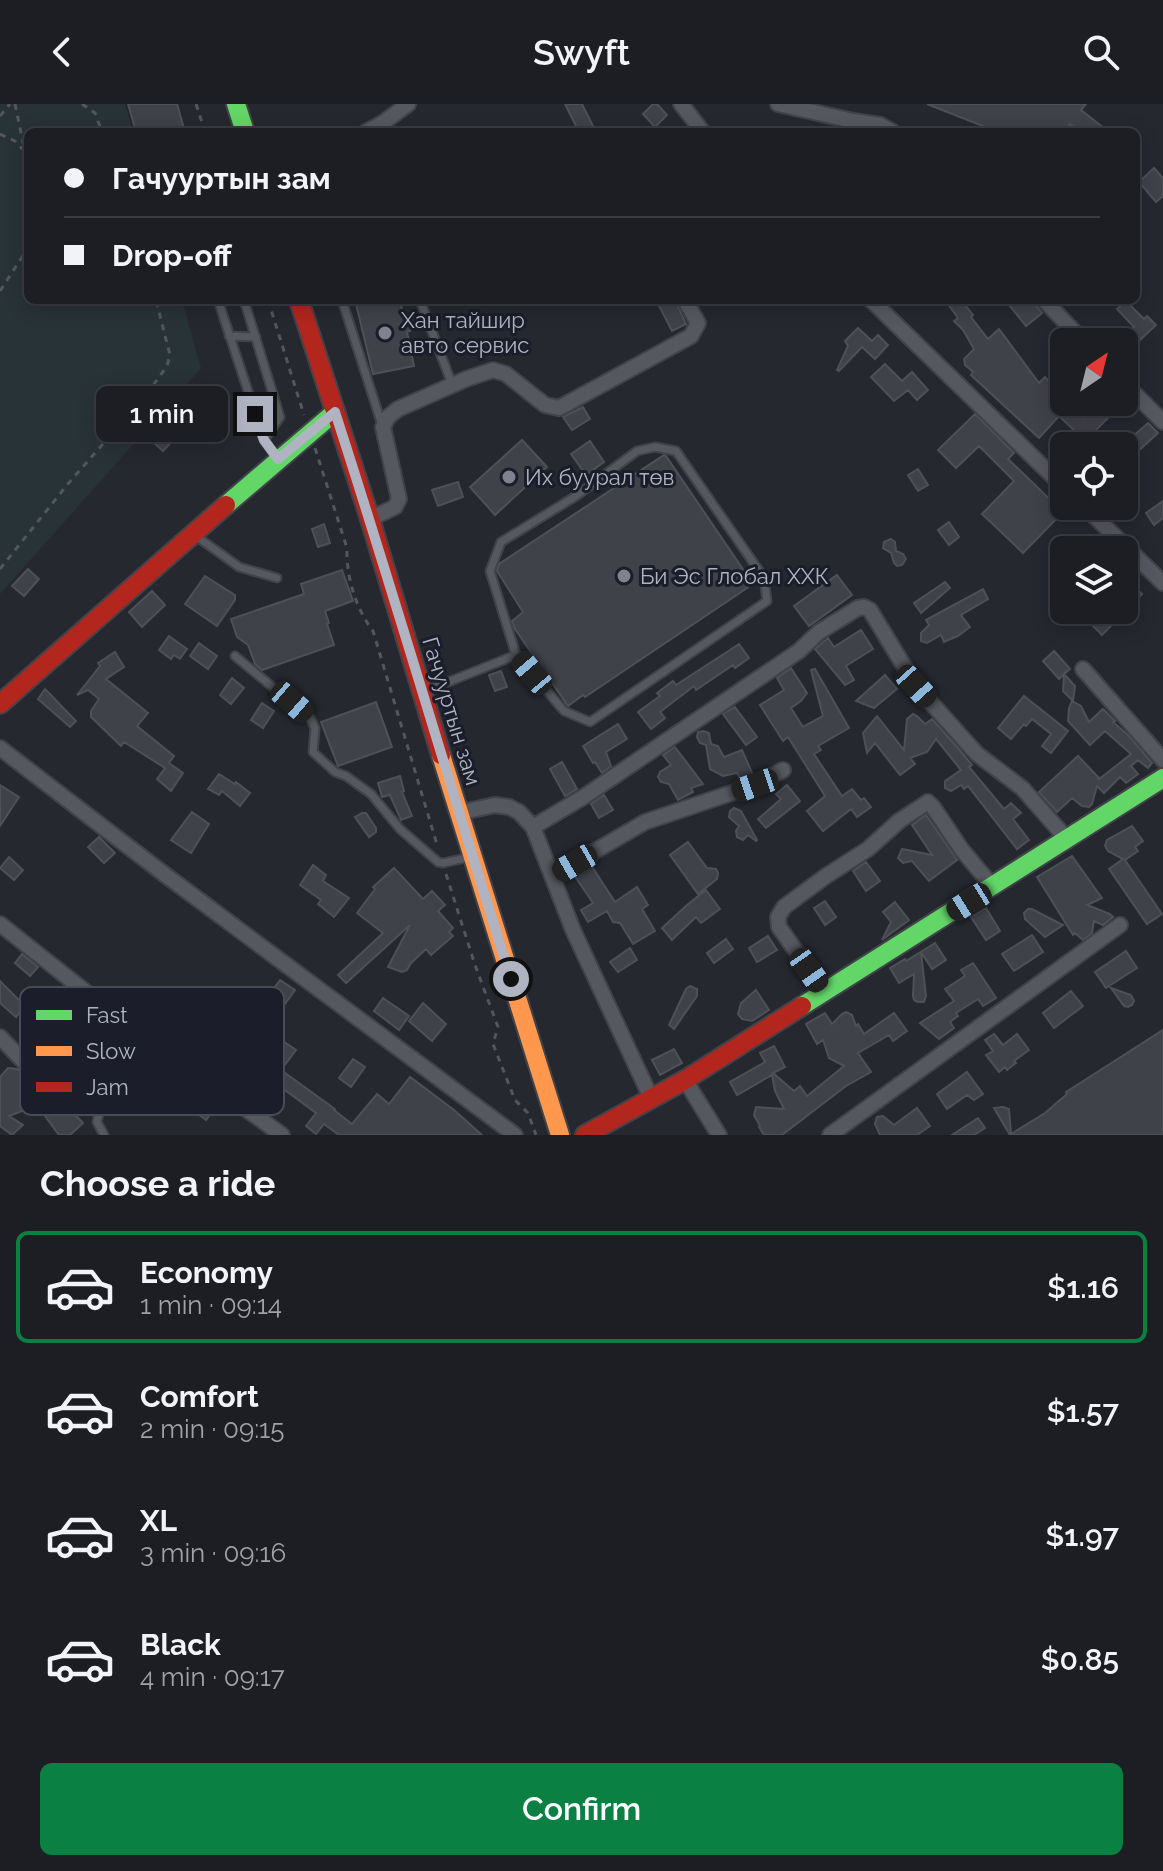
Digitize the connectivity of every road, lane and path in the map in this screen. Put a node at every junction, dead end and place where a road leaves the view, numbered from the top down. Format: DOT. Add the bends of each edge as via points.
graph roads {
  1 [pos="13,104"];
  2 [pos="82,104"];
  3 [pos="196,104"];
  4 [pos="236,104"];
  5 [pos="408,104"];
  6 [pos="681,104"];
  7 [pos="778,104"];
  8 [pos="0,116"];
  9 [pos="101,128"];
  10 [pos="204,128"];
  11 [pos="244,128"];
  12 [pos="374,128"];
  13 [pos="700,128"];
  14 [pos="886,128"];
  15 [pos="0,134"];
  16 [pos="24,142"];
  17 [pos="24,150"];
  18 [pos="24,254"];
  19 [pos="0,291"];
  20 [pos="157,304"];
  21 [pos="219,304"];
  22 [pos="245,304"];
  23 [pos="269,304"];
  24 [pos="300,304"];
  25 [pos="343,304"];
  26 [pos="422,304"];
  27 [pos="687,304"];
  28 [pos="875,304"];
  29 [pos="1048,304"];
  30 [pos="1071,328"];
  31 [pos="229,336"];
  32 [pos="256,337"];
  33 [pos="452,385"];
  34 [pos="1138,397"];
  35 [pos="335,412"];
  36 [pos="1163,422"];
  37 [pos="383,427"];
  38 [pos="310,434"];
  39 [pos="264,440"];
  40 [pos="278,459"];
  41 [pos="1050,473"];
  42 [pos="370,519"];
  43 [pos="1098,520"];
  44 [pos="194,534"];
  45 [pos="0,569"];
  46 [pos="277,578"];
  47 [pos="1163,583"];
  48 [pos="516,655"];
  49 [pos="235,656"];
  50 [pos="1083,669"];
  51 [pos="422,692"];
  52 [pos="0,704"];
  53 [pos="0,748"];
  54 [pos="1163,760"];
  55 [pos="783,770"];
  56 [pos="1163,778"];
  57 [pos="458,813"];
  58 [pos="533,827"];
  59 [pos="1067,839"];
  60 [pos="472,857"];
  61 [pos="443,863"];
  62 [pos="552,876"];
  63 [pos="993,887"];
  64 [pos="0,924"];
  65 [pos="1120,925"];
  66 [pos="80,987"];
  67 [pos="825,992"];
  68 [pos="0,1037"];
  69 [pos="20,1058"];
  70 [pos="685,1080"];
  71 [pos="652,1100"];
  72 [pos="98,1115"];
  73 [pos="254,1115"];
  74 [pos="104,1135"];
  75 [pos="282,1135"];
  76 [pos="515,1135"];
  77 [pos="536,1135"];
  78 [pos="560,1135"];
  79 [pos="585,1135"];
  80 [pos="719,1135"];
  81 [pos="830,1135"];
  1 -- 8 [label="path"];
  1 -- 16 [label="path"];
  2 -- 9 [label="path" via="95,113"];
  3 -- 10 [label="path"];
  4 -- 11 [label="main road"];
  5 -- 12 [label="street"];
  6 -- 13 [label="street"];
  7 -- 14 [label="street"];
  15 -- 17 [label="path"];
  18 -- 19 [label="path"];
  20 -- 45 [label="path" via="170,355 167,366"];
  21 -- 31 [label="lane"];
  22 -- 32 [label="lane"];
  23 -- 38 [label="path"];
  24 -- 35 [label="main road, Гачууртын зам"];
  25 -- 37 [label="lane"];
  26 -- 33 [label="lane"];
  27 -- 33 [label="street" via="698,323 691,336 559,408 545,405 493,370"];
  28 -- 41 [label="street"];
  29 -- 30 [label="street"];
  31 -- 32 [label="lane"];
  31 -- 39 [label="lane"];
  32 -- 39 [label="lane" via="280,417"];
  33 -- 37 [label="street" via="398,409"];
  34 -- 36 [label="street"];
  35 -- 38 [label="main road"];
  35 -- 42 [label="main road, Гачууртын зам"];
  37 -- 42 [label="street" via="399,499 395,507"];
  38 -- 40 [label="main road"];
  38 -- 61 [label="path" via="347,548 346,565 361,616 373,631"];
  39 -- 40 [label="lane"];
  40 -- 44 [label="main road"];
  42 -- 51 [label="main road, Гачууртын зам"];
  43 -- 47 [label="street"];
  44 -- 46 [label="lane" via="239,567"];
  44 -- 52 [label="main road"];
  48 -- 48 [label="lane" via="490,571 501,542 637,451 676,451 764,578 767,601 590,722 564,711"];
  48 -- 51 [label="lane"];
  49 -- 61 [label="lane" via="310,718 315,728 313,752 371,794 400,829"];
  50 -- 54 [label="street"];
  51 -- 57 [label="main road, Гачууртын зам"];
  53 -- 76 [label="street"];
  55 -- 62 [label="street" via="755,785 645,822"];
  56 -- 59 [label="main road"];
  57 -- 58 [label="street" via="509,807"];
  57 -- 60 [label="main road, Гачууртын зам"];
  58 -- 59 [label="street" via="799,651 819,632 864,607 916,686 977,754 1022,788"];
  58 -- 62 [label="street"];
  59 -- 63 [label="main road"];
  60 -- 61 [label="lane"];
  60 -- 78 [label="main road, Гачууртын зам"];
  61 -- 77 [label="path" via="498,1027 493,1044 515,1100 528,1113"];
  62 -- 71 [label="street"];
  63 -- 67 [label="main road"];
  63 -- 67 [label="street" via="928,802 784,907 778,917 779,927"];
  64 -- 66 [label="street"];
  65 -- 81 [label="street"];
  67 -- 70 [label="main road"];
  68 -- 69 [label="street"];
  70 -- 71 [label="main road"];
  70 -- 80 [label="street"];
  71 -- 79 [label="main road"];
  72 -- 74 [label="lane"];
  73 -- 75 [label="street"];
}
